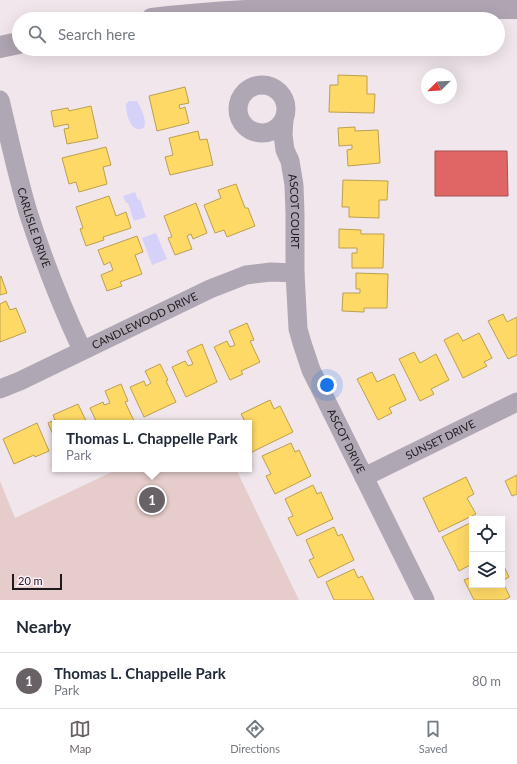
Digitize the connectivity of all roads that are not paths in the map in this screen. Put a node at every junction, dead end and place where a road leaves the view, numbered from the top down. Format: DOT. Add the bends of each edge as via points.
graph roads {
  1 [pos="517,8"];
  2 [pos="220,12"];
  3 [pos="12,44"];
  4 [pos="0,47"];
  5 [pos="0,100"];
  6 [pos="284,119"];
  7 [pos="267,133"];
  8 [pos="285,150"];
  9 [pos="295,273"];
  10 [pos="82,350"];
  11 [pos="0,389"];
  12 [pos="517,402"];
  13 [pos="364,477"];
  14 [pos="425,600"];
  1 -- 2 [label="main road" via="290,9"];
  3 -- 4 [label="main road"];
  5 -- 10 [label="street, CARLISLE DRIVE" via="28,211 56,290"];
  6 -- 7 [label="street" via="280,126"];
  6 -- 7 [label="street, ASCOT COURT" via="285,102 275,89 259,85 245,92 238,106 241,121 252,131 259,134"];
  6 -- 8 [label="street, ASCOT COURT"];
  7 -- 8 [label="street, ASCOT COURT"];
  8 -- 9 [label="street, ASCOT COURT" via="294,185"];
  9 -- 10 [label="street, CANDLEWOOD DRIVE" via="246,275"];
  9 -- 13 [label="street, ASCOT DRIVE" via="297,314 302,343 311,370"];
  10 -- 11 [label="street, CANDLEWOOD DRIVE"];
  12 -- 13 [label="street, SUNSET DRIVE"];
  13 -- 14 [label="street, ASCOT DRIVE"];
}
